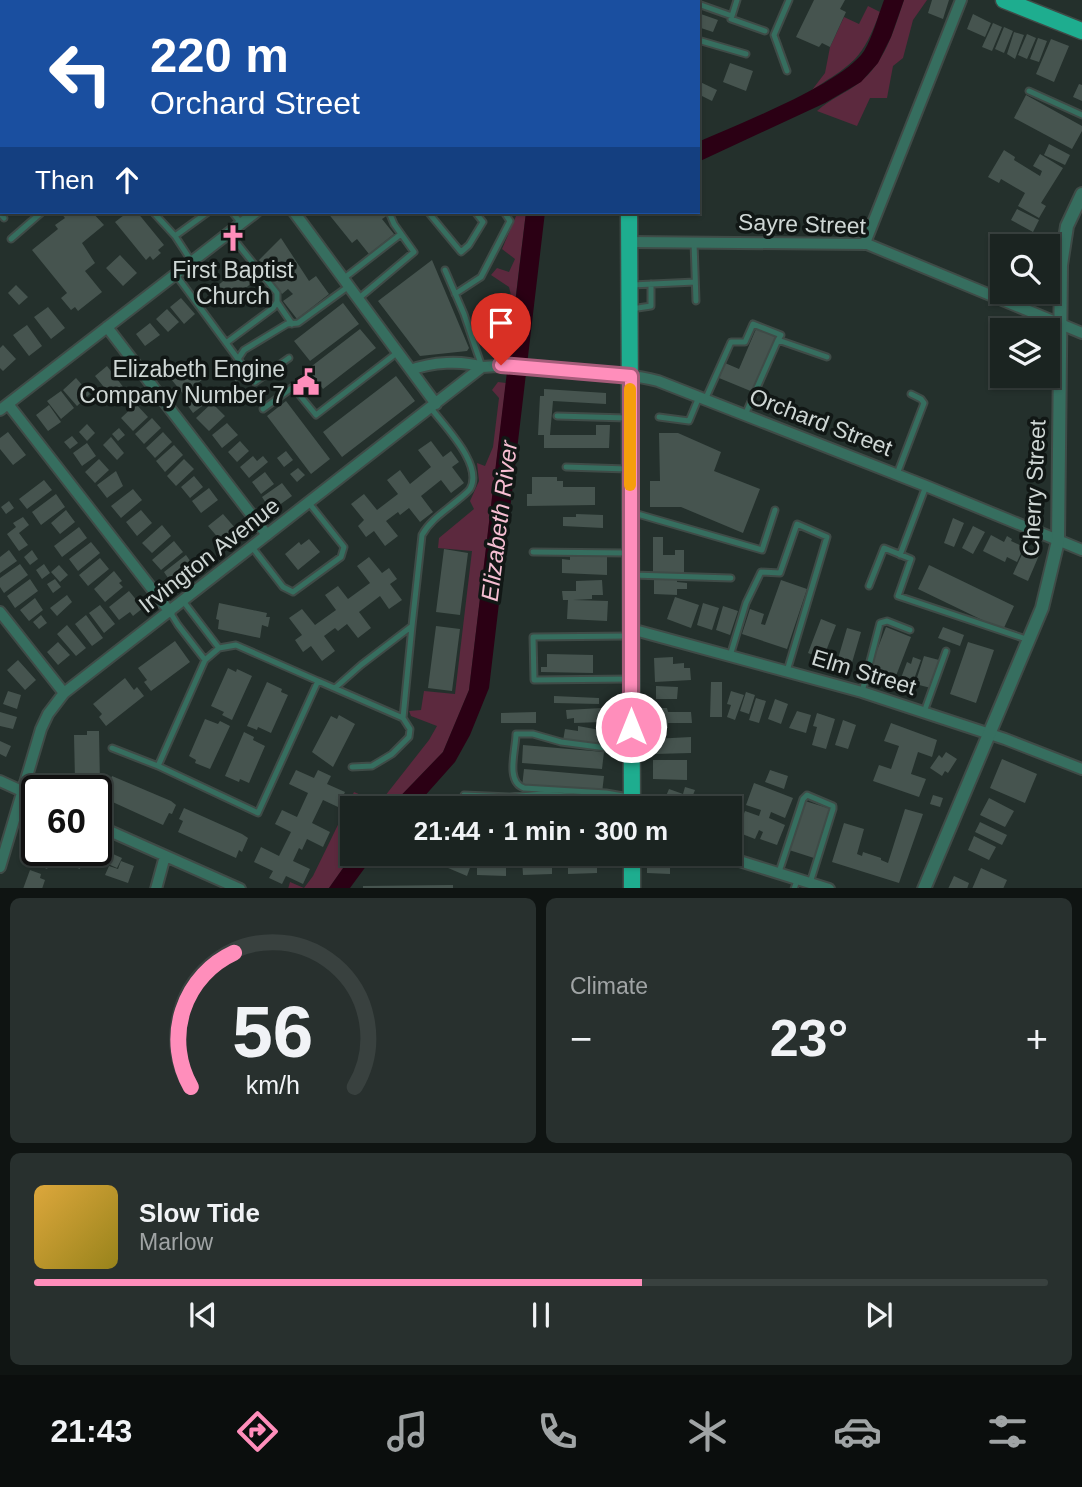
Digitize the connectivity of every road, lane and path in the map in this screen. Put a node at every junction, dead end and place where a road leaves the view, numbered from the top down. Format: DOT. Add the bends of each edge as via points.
graph roads {
  1 [pos="737,0"];
  2 [pos="789,0"];
  3 [pos="961,0"];
  4 [pos="1004,0"];
  5 [pos="700,5"];
  6 [pos="732,16"];
  7 [pos="765,31"];
  8 [pos="1082,31"];
  9 [pos="700,41"];
  10 [pos="746,54"];
  11 [pos="787,71"];
  12 [pos="1029,91"];
  13 [pos="1082,115"];
  14 [pos="1082,194"];
  15 [pos="40,214"];
  16 [pos="155,214"];
  17 [pos="205,214"];
  18 [pos="234,214"];
  19 [pos="253,214"];
  20 [pos="299,214"];
  21 [pos="390,214"];
  22 [pos="430,214"];
  23 [pos="476,214"];
  24 [pos="505,214"];
  25 [pos="629,214"];
  26 [pos="241,223"];
  27 [pos="229,233"];
  28 [pos="401,234"];
  29 [pos="176,236"];
  30 [pos="11,239"];
  31 [pos="629,242"];
  32 [pos="694,242"];
  33 [pos="865,243"];
  34 [pos="192,262"];
  35 [pos="445,270"];
  36 [pos="176,274"];
  37 [pos="695,282"];
  38 [pos="346,283"];
  39 [pos="651,284"];
  40 [pos="630,285"];
  41 [pos="455,294"];
  42 [pos="358,299"];
  43 [pos="696,300"];
  44 [pos="277,302"];
  45 [pos="630,309"];
  46 [pos="1046,318"];
  47 [pos="292,324"];
  48 [pos="1060,324"];
  49 [pos="107,327"];
  50 [pos="1082,333"];
  51 [pos="778,340"];
  52 [pos="226,344"];
  53 [pos="398,352"];
  54 [pos="827,357"];
  55 [pos="289,358"];
  56 [pos="238,359"];
  57 [pos="482,367"];
  58 [pos="416,368"];
  59 [pos="631,376"];
  60 [pos="1059,388"];
  61 [pos="911,394"];
  62 [pos="702,399"];
  63 [pos="433,406"];
  64 [pos="4,407"];
  65 [pos="263,409"];
  66 [pos="745,415"];
  67 [pos="557,416"];
  68 [pos="659,417"];
  69 [pos="630,418"];
  70 [pos="566,467"];
  71 [pos="630,469"];
  72 [pos="897,474"];
  73 [pos="926,485"];
  74 [pos="309,503"];
  75 [pos="775,510"];
  76 [pos="630,512"];
  77 [pos="267,536"];
  78 [pos="1058,541"];
  79 [pos="252,547"];
  80 [pos="1082,550"];
  81 [pos="533,552"];
  82 [pos="630,553"];
  83 [pos="900,555"];
  84 [pos="631,575"];
  85 [pos="731,578"];
  86 [pos="869,586"];
  87 [pos="183,601"];
  88 [pos="0,612"];
  89 [pos="170,612"];
  90 [pos="412,626"];
  91 [pos="910,630"];
  92 [pos="631,632"];
  93 [pos="1029,640"];
  94 [pos="219,648"];
  95 [pos="946,651"];
  96 [pos="730,656"];
  97 [pos="205,660"];
  98 [pos="787,671"];
  99 [pos="631,679"];
  100 [pos="318,681"];
  101 [pos="335,688"];
  102 [pos="862,692"];
  103 [pos="64,693"];
  104 [pos="924,712"];
  105 [pos="403,718"];
  106 [pos="988,734"];
  107 [pos="112,748"];
  108 [pos="624,750"];
  109 [pos="158,766"];
  110 [pos="352,767"];
  111 [pos="1082,769"];
  112 [pos="28,775"];
  113 [pos="0,781"];
  114 [pos="21,791"];
  115 [pos="464,795"];
  116 [pos="487,796"];
  117 [pos="521,796"];
  118 [pos="571,796"];
  119 [pos="615,796"];
  120 [pos="628,796"];
  121 [pos="21,799"];
  122 [pos="112,832"];
  123 [pos="165,856"];
  124 [pos="742,862"];
  125 [pos="632,866"];
  126 [pos="0,867"];
  127 [pos="779,873"];
  128 [pos="796,883"];
  129 [pos="810,883"];
  130 [pos="156,888"];
  131 [pos="240,888"];
  132 [pos="632,888"];
  133 [pos="829,888"];
  134 [pos="924,888"];
  1 -- 6 [label="lane"];
  2 -- 11 [label="lane" via="774,35"];
  3 -- 33 [label="street"];
  4 -- 8 [label="main road"];
  5 -- 6 [label="lane"];
  6 -- 7 [label="lane"];
  9 -- 10 [label="lane"];
  12 -- 13 [label="lane"];
  14 -- 48 [label="street, Cherry Street" via="1063,243"];
  15 -- 30 [label="lane"];
  16 -- 29 [label="lane"];
  17 -- 29 [label="lane"];
  18 -- 26 [label="lane"];
  19 -- 26 [label="street"];
  20 -- 38 [label="street"];
  21 -- 28 [label="lane"];
  22 -- 23 [label="lane" via="461,252 482,222"];
  24 -- 41 [label="lane" via="510,221 481,277"];
  25 -- 31 [label="main road"];
  26 -- 27 [label="street"];
  27 -- 34 [label="street"];
  27 -- 44 [label="lane" via="276,293"];
  28 -- 38 [label="lane"];
  28 -- 42 [label="lane" via="414,252"];
  29 -- 34 [label="lane"];
  31 -- 32 [label="street, Sayre Street"];
  31 -- 40 [label="main road"];
  32 -- 33 [label="street, Sayre Street"];
  32 -- 37 [label="lane"];
  33 -- 46 [label="street, Sayre Street"];
  34 -- 36 [label="street"];
  35 -- 41 [label="lane"];
  36 -- 49 [label="street"];
  36 -- 52 [label="lane"];
  37 -- 39 [label="lane"];
  37 -- 43 [label="lane"];
  38 -- 42 [label="street"];
  38 -- 47 [label="lane"];
  39 -- 40 [label="lane"];
  39 -- 45 [label="lane" via="651,306"];
  40 -- 45 [label="main road"];
  41 -- 57 [label="lane"];
  42 -- 53 [label="street"];
  44 -- 47 [label="lane"];
  44 -- 52 [label="lane"];
  45 -- 59 [label="main road"];
  47 -- 56 [label="lane" via="244,349"];
  48 -- 50 [label="street, Sayre Street"];
  49 -- 64 [label="street"];
  49 -- 77 [label="street"];
  51 -- 54 [label="lane"];
  51 -- 62 [label="lane" via="781,335 753,324 746,342 731,342"];
  51 -- 66 [label="lane"];
  52 -- 56 [label="lane"];
  53 -- 58 [label="street"];
  53 -- 65 [label="lane" via="316,415 293,387"];
  55 -- 56 [label="lane" via="255,383"];
  57 -- 58 [label="street" via="471,363"];
  57 -- 59 [label="street, Orchard Street"];
  57 -- 63 [label="street, Irvington Avenue"];
  58 -- 63 [label="street"];
  59 -- 62 [label="street, Orchard Street"];
  59 -- 69 [label="main road"];
  60 -- 78 [label="street, Cherry Street"];
  61 -- 72 [label="lane" via="923,403"];
  62 -- 66 [label="street, Orchard Street"];
  62 -- 68 [label="lane" via="689,421"];
  63 -- 74 [label="street, Irvington Avenue"];
  63 -- 90 [label="lane" via="468,457 473,473 469,490 422,535"];
  64 -- 89 [label="street"];
  66 -- 72 [label="street, Orchard Street"];
  67 -- 69 [label="lane"];
  69 -- 71 [label="main road"];
  70 -- 71 [label="lane"];
  71 -- 76 [label="main road"];
  72 -- 73 [label="street, Orchard Street"];
  73 -- 78 [label="street, Orchard Street"];
  73 -- 83 [label="lane"];
  74 -- 77 [label="street, Irvington Avenue"];
  74 -- 79 [label="lane" via="344,547 341,557 293,592 283,587"];
  75 -- 76 [label="lane" via="762,550"];
  76 -- 82 [label="main road"];
  77 -- 79 [label="street, Irvington Avenue"];
  78 -- 80 [label="street, Orchard Street"];
  78 -- 93 [label="street, Cherry Street"];
  79 -- 87 [label="street, Irvington Avenue"];
  81 -- 82 [label="lane"];
  82 -- 84 [label="main road"];
  83 -- 86 [label="lane" via="884,548"];
  83 -- 93 [label="lane" via="911,559 898,596"];
  84 -- 85 [label="lane"];
  84 -- 92 [label="main road"];
  87 -- 89 [label="street, Irvington Avenue"];
  87 -- 94 [label="lane"];
  88 -- 103 [label="street"];
  89 -- 97 [label="lane"];
  89 -- 103 [label="street, Irvington Avenue"];
  90 -- 101 [label="lane"];
  90 -- 105 [label="lane"];
  91 -- 102 [label="lane" via="887,621 880,623"];
  92 -- 96 [label="street, Elm Street"];
  92 -- 99 [label="main road"];
  92 -- 99 [label="lane" via="533,636 534,680"];
  93 -- 106 [label="street, Cherry Street"];
  94 -- 97 [label="lane"];
  94 -- 100 [label="lane" via="236,645"];
  95 -- 104 [label="lane"];
  96 -- 98 [label="street, Elm Street"];
  96 -- 98 [label="lane" via="761,572 780,573 797,524 827,537"];
  97 -- 109 [label="lane"];
  98 -- 102 [label="street, Elm Street"];
  99 -- 108 [label="main road"];
  100 -- 101 [label="lane"];
  100 -- 109 [label="lane" via="258,813"];
  101 -- 105 [label="lane"];
  102 -- 104 [label="street, Elm Street"];
  103 -- 112 [label="street, Irvington Avenue" via="41,729"];
  104 -- 106 [label="street, Elm Street"];
  105 -- 110 [label="lane" via="409,737 392,754 372,766"];
  106 -- 111 [label="street, Elm Street"];
  106 -- 134 [label="street, Cherry Street"];
  107 -- 109 [label="lane"];
  108 -- 119 [label="lane" via="516,734 513,779 518,786"];
  108 -- 120 [label="main road"];
  113 -- 114 [label="street"];
  115 -- 116 [label="lane"];
  117 -- 118 [label="lane"];
  121 -- 126 [label="street, Irvington Avenue"];
  122 -- 123 [label="street"];
  123 -- 130 [label="street"];
  123 -- 131 [label="street"];
  124 -- 127 [label="street"];
  125 -- 132 [label="main road"];
  127 -- 128 [label="street"];
  127 -- 129 [label="lane" via="807,795 833,809"];
  128 -- 129 [label="street"];
  129 -- 133 [label="street"];
}
